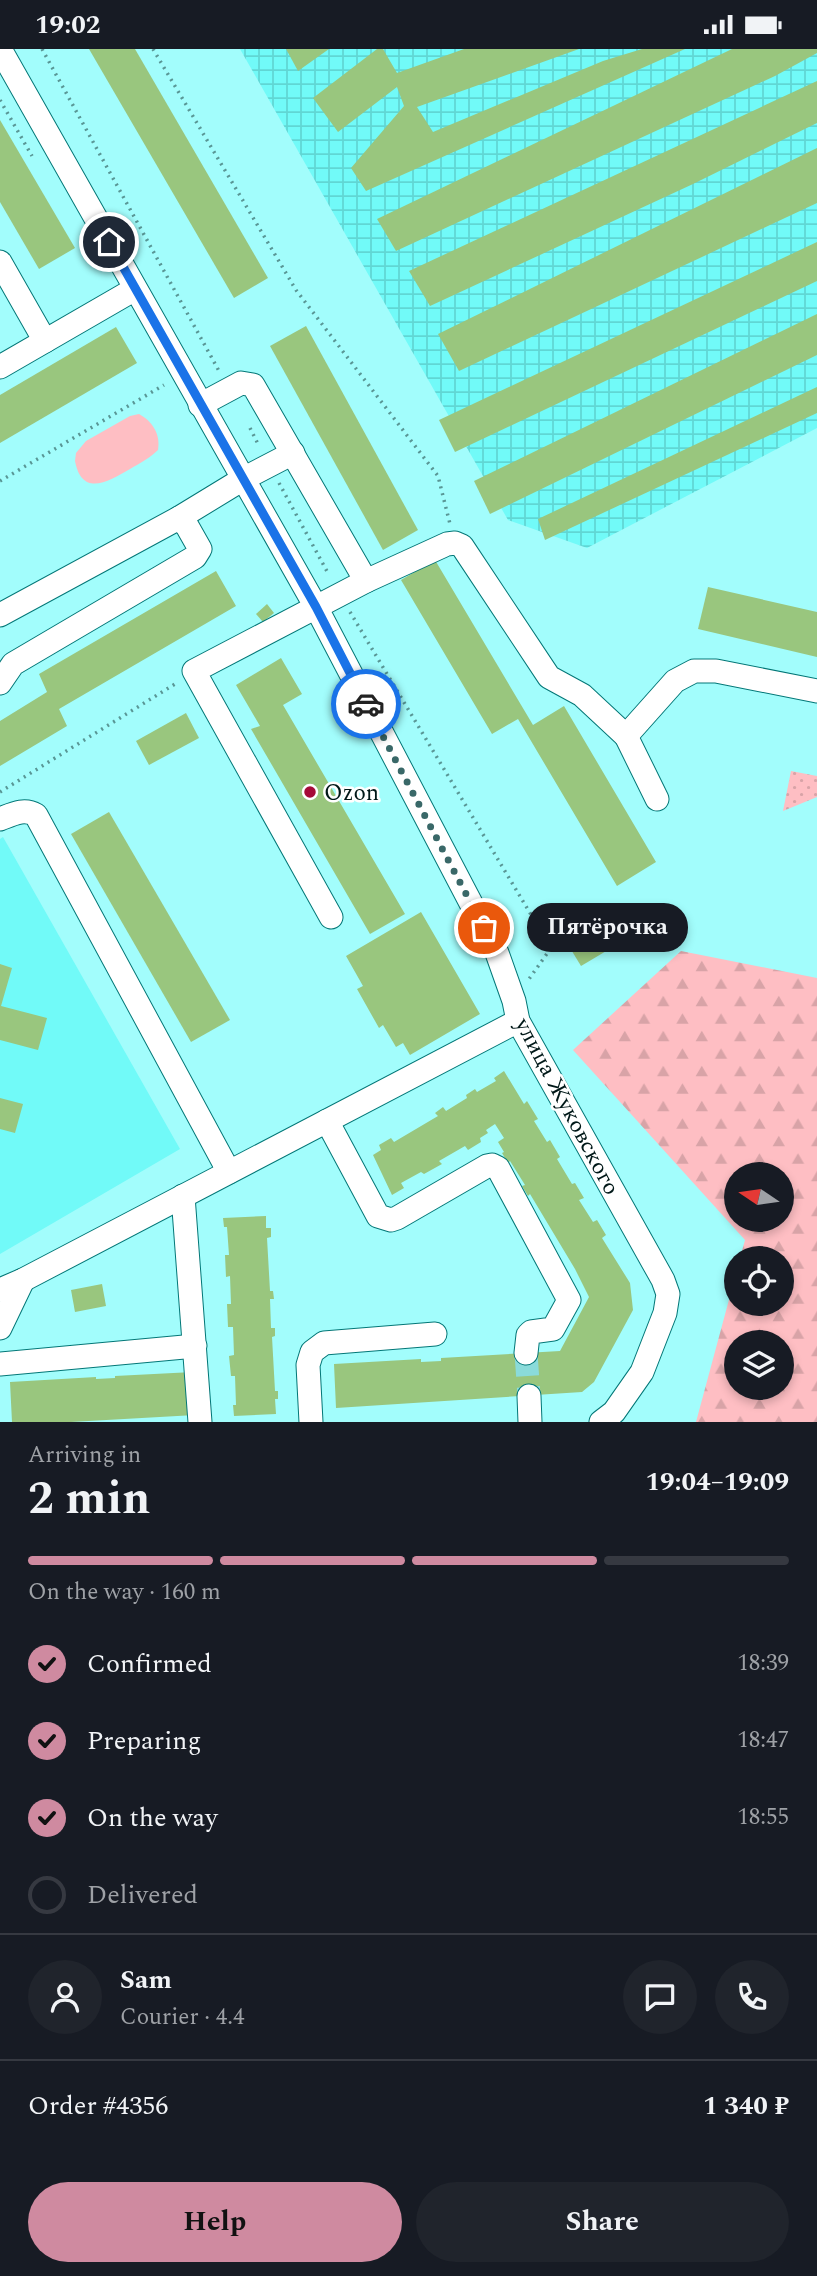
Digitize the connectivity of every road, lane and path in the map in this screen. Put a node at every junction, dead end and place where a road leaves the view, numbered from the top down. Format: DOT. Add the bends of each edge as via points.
graph roads {
  1 [pos="41,49"];
  2 [pos="153,49"];
  3 [pos="5,51"];
  4 [pos="0,262"];
  5 [pos="135,289"];
  6 [pos="45,341"];
  7 [pos="0,367"];
  8 [pos="183,374"];
  9 [pos="229,389"];
  10 [pos="200,405"];
  11 [pos="246,422"];
  12 [pos="293,453"];
  13 [pos="269,465"];
  14 [pos="243,479"];
  15 [pos="0,481"];
  16 [pos="179,518"];
  17 [pos="455,543"];
  18 [pos="366,581"];
  19 [pos="340,595"];
  20 [pos="316,607"];
  21 [pos="0,615"];
  22 [pos="194,671"];
  23 [pos="0,683"];
  24 [pos="817,691"];
  25 [pos="626,736"];
  26 [pos="0,792"];
  27 [pos="657,799"];
  28 [pos="0,818"];
  29 [pos="331,917"];
  30 [pos="516,1011"];
  31 [pos="327,1121"];
  32 [pos="229,1172"];
  33 [pos="184,1196"];
  34 [pos="23,1280"];
  35 [pos="0,1290"];
  36 [pos="0,1328"];
  37 [pos="435,1333"];
  38 [pos="195,1346"];
  39 [pos="526,1353"];
  40 [pos="0,1364"];
  41 [pos="529,1396"];
  42 [pos="201,1422"];
  43 [pos="311,1422"];
  44 [pos="530,1422"];
  45 [pos="601,1422"];
  1 -- 9 [label="path"];
  2 -- 17 [label="path" via="296,290 438,476"];
  3 -- 5 [label="street, улица Жуковского"];
  4 -- 6 [label="street"];
  5 -- 6 [label="street"];
  5 -- 8 [label="street, улица Жуковского"];
  6 -- 7 [label="street"];
  8 -- 10 [label="street, улица Жуковского"];
  8 -- 15 [label="path"];
  9 -- 10 [label="street"];
  9 -- 12 [label="street" via="241,383 253,385"];
  10 -- 14 [label="street, улица Жуковского"];
  11 -- 13 [label="path"];
  12 -- 13 [label="street"];
  12 -- 18 [label="street"];
  13 -- 14 [label="street"];
  13 -- 19 [label="path"];
  14 -- 16 [label="street"];
  14 -- 20 [label="street, улица Жуковского"];
  16 -- 21 [label="street"];
  16 -- 23 [label="street" via="200,549 195,557 13,664"];
  17 -- 18 [label="street"];
  17 -- 25 [label="street" via="462,546 550,677 582,695"];
  18 -- 19 [label="street"];
  19 -- 20 [label="street"];
  19 -- 30 [label="path" via="551,948"];
  20 -- 22 [label="street"];
  20 -- 30 [label="street, улица Жуковского" via="497,953"];
  22 -- 26 [label="path"];
  22 -- 29 [label="street"];
  24 -- 25 [label="street" via="716,671 694,671 675,681"];
  25 -- 27 [label="street"];
  28 -- 32 [label="street" via="22,811 36,815"];
  30 -- 31 [label="street"];
  30 -- 45 [label="street, улица Жуковского" via="668,1294 666,1313 642,1372 614,1412"];
  31 -- 32 [label="street"];
  31 -- 39 [label="street" via="383,1219 397,1218 487,1166 498,1168 569,1300 553,1329 528,1335"];
  32 -- 33 [label="street"];
  33 -- 34 [label="street"];
  33 -- 38 [label="street"];
  34 -- 35 [label="street"];
  34 -- 36 [label="street"];
  37 -- 43 [label="street" via="324,1343 312,1352 308,1365"];
  38 -- 40 [label="street"];
  38 -- 42 [label="street"];
  41 -- 44 [label="street"];
}
